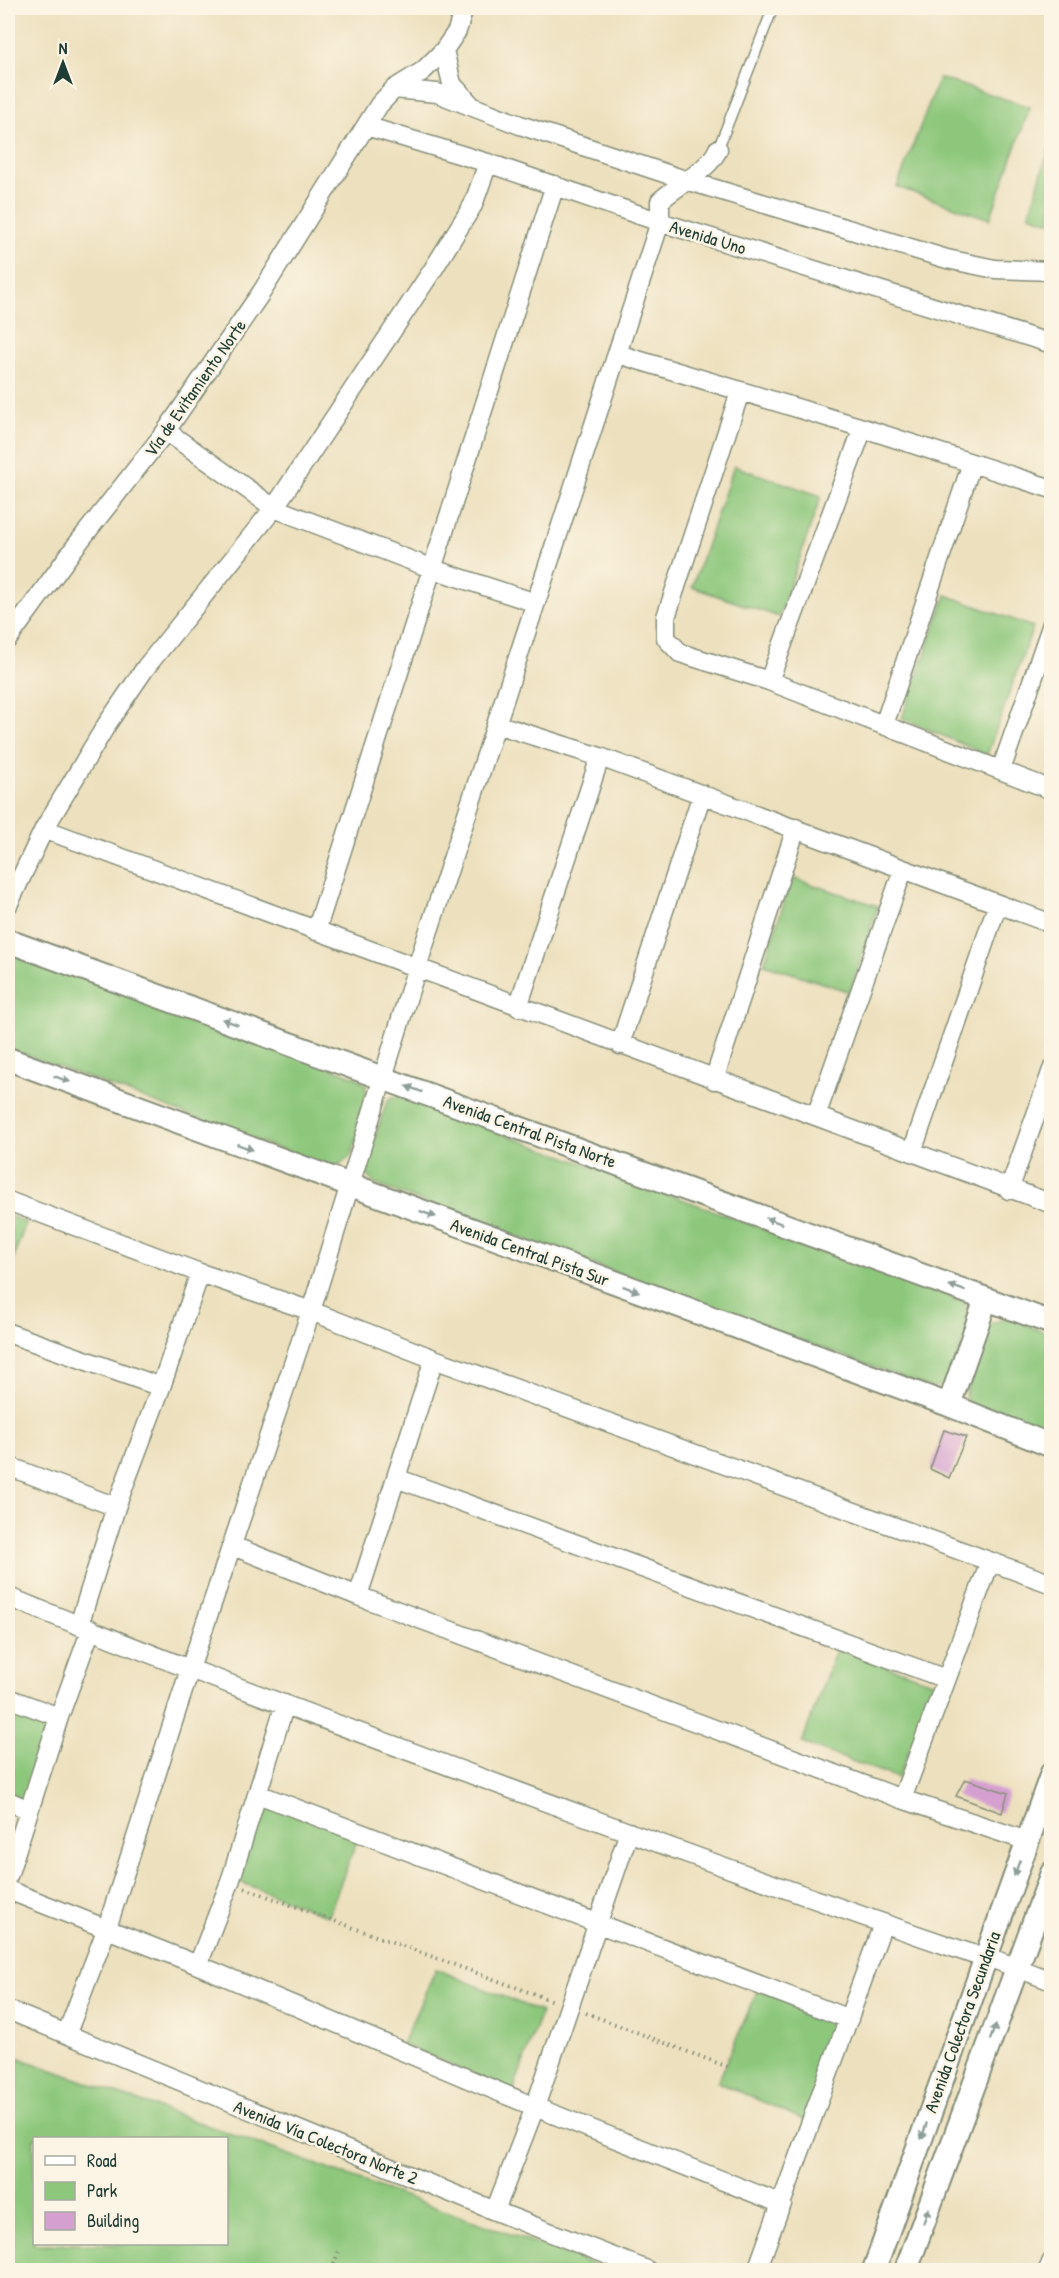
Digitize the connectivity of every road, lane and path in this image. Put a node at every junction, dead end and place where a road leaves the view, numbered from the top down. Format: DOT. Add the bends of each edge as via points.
graph roads {
  1 [pos="464,8"];
  2 [pos="773,8"];
  3 [pos="444,50"];
  4 [pos="394,88"];
  5 [pos="473,107"];
  6 [pos="366,126"];
  7 [pos="718,149"];
  8 [pos="488,163"];
  9 [pos="686,180"];
  10 [pos="555,185"];
  11 [pos="660,222"];
  12 [pos="1052,271"];
  13 [pos="1052,344"];
  14 [pos="618,354"];
  15 [pos="740,392"];
  16 [pos="863,428"];
  17 [pos="166,431"];
  18 [pos="972,463"];
  19 [pos="1052,489"];
  20 [pos="274,508"];
  21 [pos="433,569"];
  22 [pos="536,603"];
  23 [pos="1052,624"];
  24 [pos="8,639"];
  25 [pos="769,681"];
  26 [pos="496,724"];
  27 [pos="884,725"];
  28 [pos="600,757"];
  29 [pos="1001,770"];
  30 [pos="1052,790"];
  31 [pos="702,794"];
  32 [pos="796,828"];
  33 [pos="44,829"];
  34 [pos="903,870"];
  35 [pos="8,905"];
  36 [pos="998,906"];
  37 [pos="1052,924"];
  38 [pos="316,931"];
  39 [pos="8,941"];
  40 [pos="417,967"];
  41 [pos="518,1007"];
  42 [pos="620,1045"];
  43 [pos="8,1059"];
  44 [pos="1052,1070"];
  45 [pos="384,1078"];
  46 [pos="714,1080"];
  47 [pos="816,1116"];
  48 [pos="912,1152"];
  49 [pos="351,1186"];
  50 [pos="1010,1190"];
  51 [pos="8,1201"];
  52 [pos="1052,1204"];
  53 [pos="200,1273"];
  54 [pos="986,1299"];
  55 [pos="311,1311"];
  56 [pos="1052,1323"];
  57 [pos="8,1333"];
  58 [pos="434,1359"];
  59 [pos="161,1387"];
  60 [pos="949,1405"];
  61 [pos="1052,1446"];
  62 [pos="8,1466"];
  63 [pos="396,1478"];
  64 [pos="116,1507"];
  65 [pos="233,1546"];
  66 [pos="990,1562"];
  67 [pos="1052,1584"];
  68 [pos="358,1596"];
  69 [pos="8,1597"];
  70 [pos="85,1627"];
  71 [pos="190,1669"];
  72 [pos="946,1679"];
  73 [pos="8,1698"];
  74 [pos="285,1704"];
  75 [pos="59,1717"];
  76 [pos="1052,1773"];
  77 [pos="258,1794"];
  78 [pos="902,1800"];
  79 [pos="8,1801"];
  80 [pos="29,1810"];
  81 [pos="629,1832"];
  82 [pos="1027,1841"];
  83 [pos="1052,1873"];
  84 [pos="8,1876"];
  85 [pos="230,1882"];
  86 [pos="8,1890"];
  87 [pos="598,1923"];
  88 [pos="884,1924"];
  89 [pos="107,1928"];
  90 [pos="985,1956"];
  91 [pos="198,1965"];
  92 [pos="1017,1967"];
  93 [pos="1052,1981"];
  94 [pos="569,2007"];
  95 [pos="8,2010"];
  96 [pos="849,2019"];
  97 [pos="67,2033"];
  98 [pos="728,2067"];
  99 [pos="535,2107"];
  100 [pos="782,2204"];
  101 [pos="495,2211"];
  102 [pos="339,2249"];
  103 [pos="1052,2261"];
  104 [pos="332,2271"];
  105 [pos="646,2271"];
  106 [pos="757,2271"];
  107 [pos="874,2271"];
  108 [pos="906,2271"];
  109 [pos="1048,2271"];
  1 -- 3 [label="street" via="457,31"];
  2 -- 7 [label="lane"];
  3 -- 4 [label="street" via="423,71"];
  3 -- 5 [label="street" via="452,84"];
  4 -- 5 [label="street" via="437,93"];
  4 -- 6 [label="street, Vía de Evitamiento Norte"];
  5 -- 9 [label="street"];
  6 -- 8 [label="street, Avenida Uno"];
  6 -- 17 [label="street, Vía de Evitamiento Norte" via="261,293"];
  7 -- 9 [label="street" via="704,169"];
  8 -- 10 [label="street, Avenida Uno"];
  8 -- 20 [label="street" via="472,205 434,268"];
  9 -- 11 [label="street" via="660,201"];
  9 -- 12 [label="street" via="947,259 995,269"];
  10 -- 11 [label="street, Avenida Uno"];
  10 -- 21 [label="street"];
  11 -- 13 [label="street, Avenida Uno"];
  11 -- 14 [label="street"];
  14 -- 15 [label="street"];
  14 -- 22 [label="street"];
  15 -- 16 [label="street"];
  15 -- 25 [label="street" via="666,617 666,638 680,653"];
  16 -- 18 [label="street"];
  16 -- 25 [label="street"];
  17 -- 20 [label="street"];
  17 -- 24 [label="street, Vía de Evitamiento Norte"];
  18 -- 19 [label="street"];
  18 -- 27 [label="street"];
  20 -- 21 [label="street"];
  20 -- 33 [label="street" via="146,667"];
  21 -- 22 [label="street"];
  21 -- 38 [label="street"];
  22 -- 26 [label="street"];
  23 -- 29 [label="street"];
  25 -- 27 [label="street"];
  26 -- 28 [label="street"];
  26 -- 40 [label="street"];
  27 -- 29 [label="street"];
  28 -- 31 [label="street"];
  28 -- 41 [label="street"];
  29 -- 30 [label="street"];
  31 -- 32 [label="street"];
  31 -- 42 [label="street"];
  32 -- 34 [label="street"];
  32 -- 46 [label="street"];
  33 -- 35 [label="street"];
  33 -- 38 [label="street"];
  34 -- 36 [label="street"];
  34 -- 47 [label="street"];
  36 -- 37 [label="street"];
  36 -- 48 [label="street"];
  38 -- 40 [label="street"];
  45 -- 39 [label="street, Avenida Central Pista Norte, one-way"];
  40 -- 41 [label="street"];
  40 -- 45 [label="street"];
  41 -- 42 [label="street"];
  42 -- 46 [label="street"];
  43 -- 49 [label="street, Avenida Central Pista Sur, one-way"];
  44 -- 50 [label="street"];
  45 -- 49 [label="street"];
  54 -- 45 [label="street, Avenida Central Pista Norte, one-way"];
  46 -- 47 [label="street"];
  47 -- 48 [label="street"];
  48 -- 50 [label="street"];
  49 -- 55 [label="street"];
  49 -- 60 [label="street, Avenida Central Pista Sur, one-way"];
  50 -- 52 [label="street"];
  51 -- 53 [label="street"];
  53 -- 55 [label="street"];
  53 -- 59 [label="street"];
  54 -- 56 [label="street, Avenida Central Pista Norte"];
  54 -- 60 [label="street"];
  55 -- 58 [label="street"];
  55 -- 65 [label="street"];
  57 -- 59 [label="street"];
  58 -- 63 [label="street"];
  58 -- 66 [label="street"];
  59 -- 64 [label="street"];
  60 -- 61 [label="street, Avenida Central Pista Sur"];
  62 -- 64 [label="street"];
  63 -- 68 [label="street"];
  63 -- 72 [label="street"];
  64 -- 70 [label="street"];
  65 -- 68 [label="street"];
  65 -- 71 [label="street"];
  66 -- 67 [label="street"];
  66 -- 72 [label="street"];
  68 -- 78 [label="street"];
  69 -- 70 [label="street"];
  70 -- 71 [label="street"];
  70 -- 75 [label="street"];
  71 -- 74 [label="street"];
  71 -- 89 [label="street"];
  72 -- 78 [label="street"];
  73 -- 75 [label="street"];
  74 -- 77 [label="street"];
  74 -- 81 [label="street"];
  75 -- 80 [label="street"];
  76 -- 82 [label="street, Avenida Colectora Secundaria"];
  77 -- 85 [label="street"];
  77 -- 87 [label="street"];
  78 -- 82 [label="street"];
  79 -- 80 [label="street"];
  80 -- 84 [label="street"];
  81 -- 87 [label="street"];
  81 -- 88 [label="street"];
  82 -- 90 [label="street, Avenida Colectora Secundaria, one-way"];
  83 -- 92 [label="street, Avenida Colectora Secundaria"];
  85 -- 91 [label="street"];
  85 -- 94 [label="path"];
  86 -- 89 [label="street"];
  87 -- 94 [label="street"];
  87 -- 96 [label="street"];
  88 -- 90 [label="street"];
  88 -- 96 [label="street"];
  89 -- 91 [label="street"];
  89 -- 97 [label="street"];
  90 -- 92 [label="street"];
  90 -- 107 [label="street, Avenida Colectora Secundaria, one-way"];
  91 -- 99 [label="street"];
  92 -- 93 [label="street"];
  108 -- 92 [label="street, Avenida Colectora Secundaria, one-way"];
  94 -- 98 [label="path"];
  94 -- 99 [label="street"];
  95 -- 97 [label="street, Avenida Vía Colectora Norte 2"];
  96 -- 100 [label="street"];
  97 -- 101 [label="street, Avenida Vía Colectora Norte 2"];
  99 -- 100 [label="street"];
  99 -- 101 [label="street"];
  100 -- 106 [label="street"];
  101 -- 105 [label="street, Avenida Vía Colectora Norte 2"];
  102 -- 104 [label="path"];
  103 -- 109 [label="street"];
}
